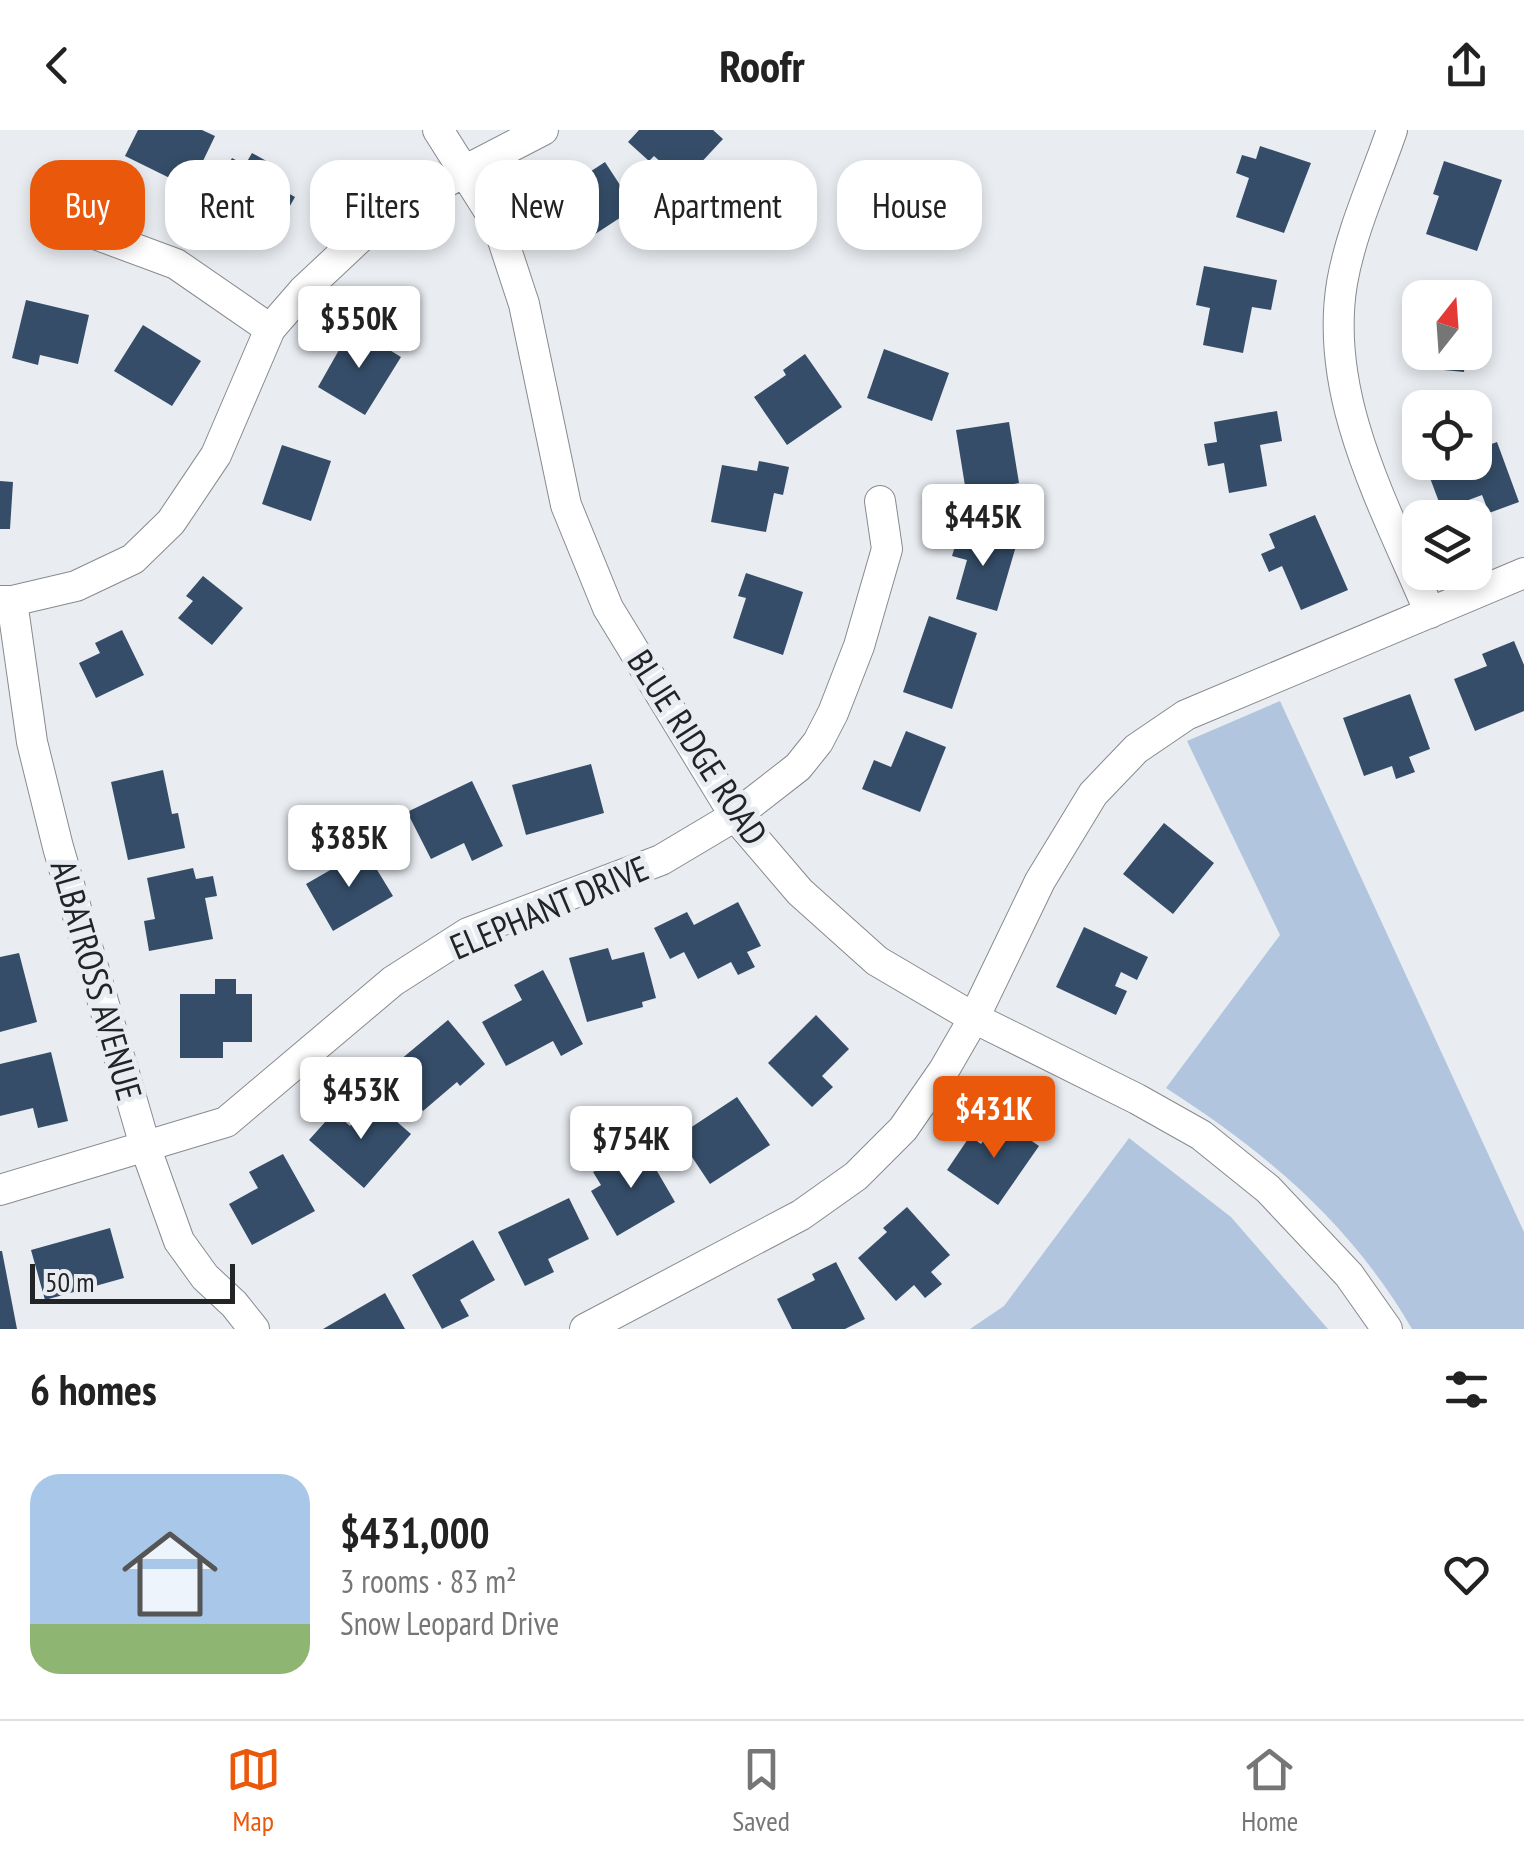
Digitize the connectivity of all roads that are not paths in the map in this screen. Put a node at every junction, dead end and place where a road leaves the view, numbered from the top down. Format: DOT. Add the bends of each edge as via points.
graph roads {
  1 [pos="438,130"];
  2 [pos="543,130"];
  3 [pos="1392,130"];
  4 [pos="464,171"];
  5 [pos="138,250"];
  6 [pos="270,329"];
  7 [pos="880,501"];
  8 [pos="1524,573"];
  9 [pos="6,601"];
  10 [pos="1430,612"];
  11 [pos="735,816"];
  12 [pos="974,1018"];
  13 [pos="146,1149"];
  14 [pos="0,1190"];
  15 [pos="254,1329"];
  16 [pos="585,1329"];
  17 [pos="1386,1329"];
  1 -- 4 [label="street, BLUE RIDGE ROAD"];
  2 -- 4 [label="street"];
  3 -- 10 [label="street" via="1342,282 1338,332 1352,427"];
  4 -- 6 [label="street" via="368,230"];
  4 -- 11 [label="street, BLUE RIDGE ROAD" via="498,225 519,288 566,504 608,608"];
  5 -- 6 [label="street" via="176,264"];
  6 -- 9 [label="street" via="216,456 171,522 133,559 76,586"];
  7 -- 11 [label="street, ELEPHANT DRIVE" via="887,550 834,713 798,767"];
  8 -- 10 [label="street"];
  9 -- 13 [label="street, ALBATROSS AVENUE" via="45,795"];
  10 -- 12 [label="street" via="1186,715 1136,749 1093,794 1040,881"];
  11 -- 12 [label="street, BLUE RIDGE ROAD" via="800,892 876,961"];
  11 -- 13 [label="street, ELEPHANT DRIVE" via="661,860 468,933 393,982 226,1122"];
  12 -- 16 [label="street" via="903,1129 856,1176 801,1215"];
  12 -- 17 [label="street, BLUE RIDGE ROAD" via="1201,1135 1268,1189 1349,1275"];
  13 -- 14 [label="street, ELEPHANT DRIVE"];
  13 -- 15 [label="street, ALBATROSS AVENUE" via="179,1241"];
}
